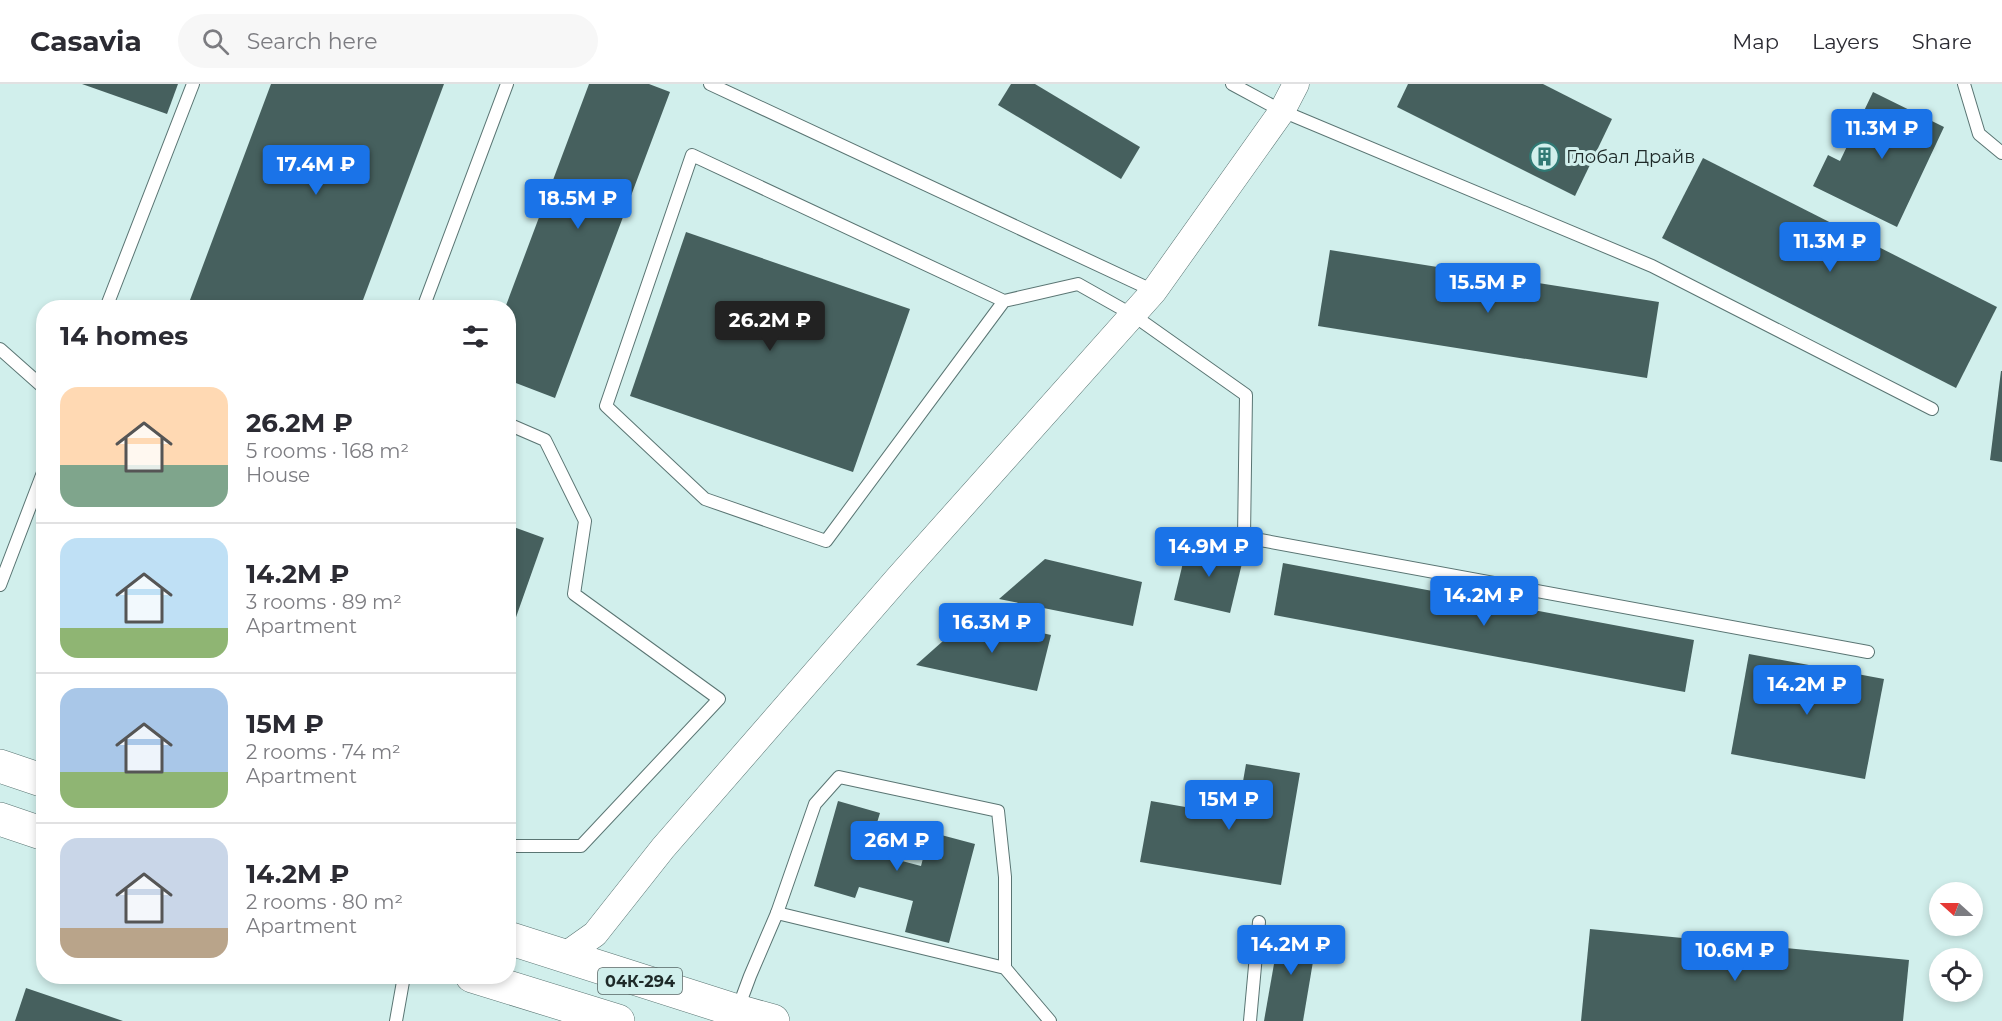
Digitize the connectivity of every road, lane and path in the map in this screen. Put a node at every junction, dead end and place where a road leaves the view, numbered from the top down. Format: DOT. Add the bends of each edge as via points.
graph roads {
  1 [pos="193,84"];
  2 [pos="507,84"];
  3 [pos="710,84"];
  4 [pos="1232,84"];
  5 [pos="1296,84"];
  6 [pos="1964,84"];
  7 [pos="1282,111"];
  8 [pos="2002,153"];
  9 [pos="1154,291"];
  10 [pos="109,300"];
  11 [pos="426,300"];
  12 [pos="1004,301"];
  13 [pos="1133,315"];
  14 [pos="0,349"];
  15 [pos="36,381"];
  16 [pos="1932,410"];
  17 [pos="516,427"];
  18 [pos="36,491"];
  19 [pos="0,585"];
  20 [pos="1868,652"];
  21 [pos="0,766"];
  22 [pos="36,778"];
  23 [pos="0,819"];
  24 [pos="36,831"];
  25 [pos="516,846"];
  26 [pos="777,913"];
  27 [pos="1259,922"];
  28 [pos="516,941"];
  29 [pos="564,956"];
  30 [pos="1005,968"];
  31 [pos="403,984"];
  32 [pos="498,984"];
  33 [pos="737,1011"];
  34 [pos="396,1021"];
  35 [pos="618,1021"];
  36 [pos="773,1021"];
  37 [pos="1050,1021"];
  38 [pos="1250,1021"];
  1 -- 10 [label="lane"];
  2 -- 11 [label="lane"];
  3 -- 9 [label="lane"];
  4 -- 7 [label="lane"];
  5 -- 7 [label="street"];
  6 -- 8 [label="lane" via="1979,134"];
  7 -- 9 [label="street"];
  7 -- 16 [label="lane" via="1652,266"];
  9 -- 13 [label="street"];
  12 -- 12 [label="lane" via="692,155 606,406 705,499 826,540"];
  12 -- 13 [label="lane" via="1078,284"];
  13 -- 20 [label="lane" via="1246,395 1244,537"];
  13 -- 29 [label="street" via="898,578 679,830 595,934"];
  14 -- 15 [label="lane"];
  17 -- 25 [label="lane" via="545,440 585,521 574,594 719,699 581,846"];
  18 -- 19 [label="lane"];
  21 -- 22 [label="highway"];
  23 -- 24 [label="highway"];
  26 -- 30 [label="lane"];
  26 -- 30 [label="lane" via="814,804 840,777 998,811 1005,877"];
  26 -- 33 [label="lane"];
  27 -- 38 [label="lane"];
  28 -- 29 [label="highway, 04К-294"];
  29 -- 33 [label="highway, 04К-294"];
  30 -- 37 [label="lane"];
  31 -- 34 [label="lane"];
  32 -- 35 [label="highway, 04К-294"];
  33 -- 36 [label="highway, 04К-294"];
}
